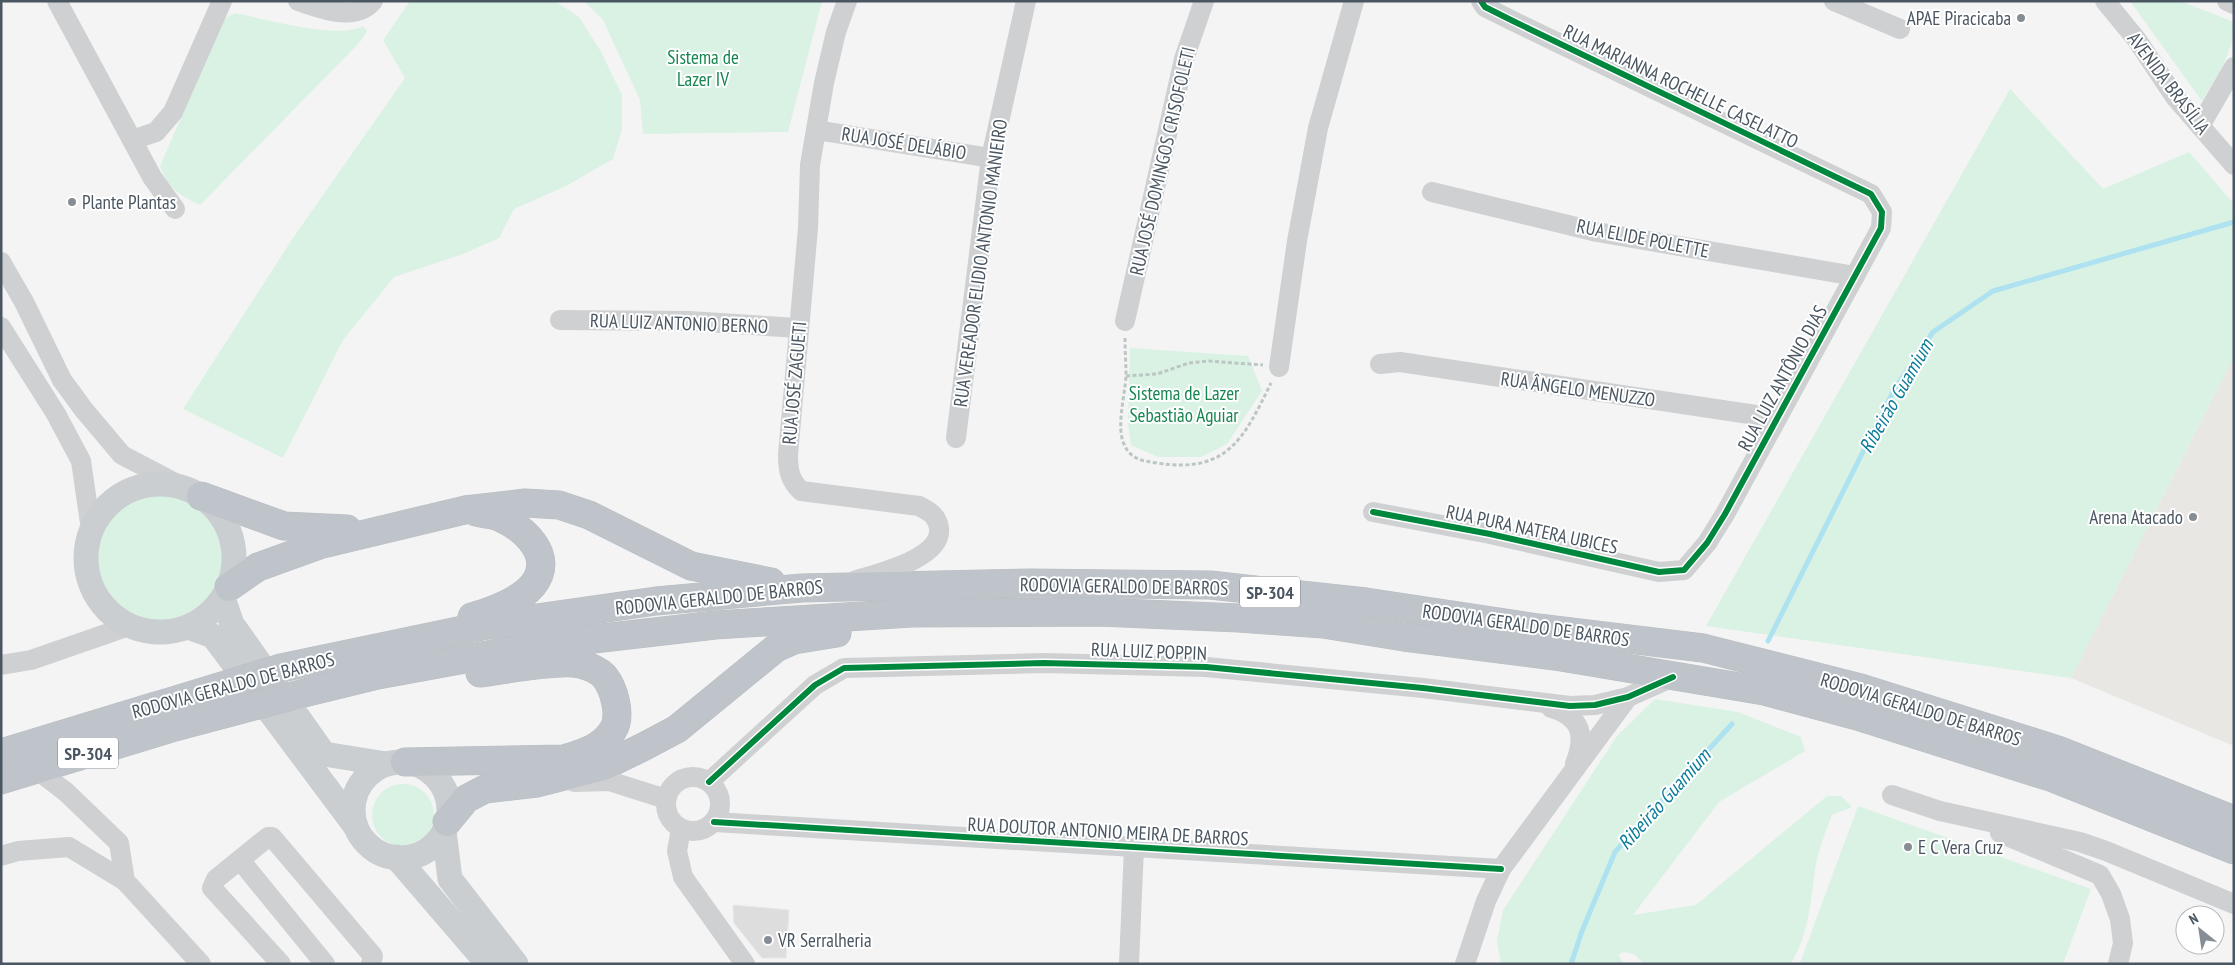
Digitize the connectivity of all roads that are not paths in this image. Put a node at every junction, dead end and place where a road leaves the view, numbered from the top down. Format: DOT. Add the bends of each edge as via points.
graph roads {
  1 [pos="57,1"];
  2 [pos="222,1"];
  3 [pos="298,1"];
  4 [pos="373,1"];
  5 [pos="847,1"];
  6 [pos="1026,1"];
  7 [pos="1204,1"];
  8 [pos="1354,1"];
  9 [pos="1481,1"];
  10 [pos="1834,1"];
  11 [pos="2105,1"];
  12 [pos="2227,1"];
  13 [pos="2234,4"];
  14 [pos="1900,30"];
  15 [pos="2234,67"];
  16 [pos="2200,126"];
  17 [pos="816,130"];
  18 [pos="132,140"];
  19 [pos="991,158"];
  20 [pos="2234,164"];
  21 [pos="1432,192"];
  22 [pos="1871,194"];
  23 [pos="175,209"];
  24 [pos="1,262"];
  25 [pos="1855,276"];
  26 [pos="560,320"];
  27 [pos="1125,321"];
  28 [pos="1,327"];
  29 [pos="798,328"];
  30 [pos="1380,364"];
  31 [pos="1279,367"];
  32 [pos="1776,418"];
  33 [pos="956,438"];
  34 [pos="193,492"];
  35 [pos="465,510"];
  36 [pos="1373,512"];
  37 [pos="92,530"];
  38 [pos="379,531"];
  39 [pos="1684,570"];
  40 [pos="838,586"];
  41 [pos="802,588"];
  42 [pos="226,592"];
  43 [pos="1057,613"];
  44 [pos="129,626"];
  45 [pos="188,627"];
  46 [pos="340,656"];
  47 [pos="1,665"];
  48 [pos="1673,677"];
  49 [pos="294,696"];
  50 [pos="1628,697"];
  51 [pos="1512,700"];
  52 [pos="1,754"];
  53 [pos="396,763"];
  54 [pos="36,769"];
  55 [pos="1571,775"];
  56 [pos="1,780"];
  57 [pos="710,782"];
  58 [pos="537,783"];
  59 [pos="1892,794"];
  60 [pos="666,799"];
  61 [pos="1964,816"];
  62 [pos="2234,820"];
  63 [pos="714,822"];
  64 [pos="356,827"];
  65 [pos="445,827"];
  66 [pos="681,828"];
  67 [pos="1134,847"];
  68 [pos="2234,850"];
  69 [pos="1,856"];
  70 [pos="396,857"];
  71 [pos="240,860"];
  72 [pos="1501,869"];
  73 [pos="125,881"];
  74 [pos="2234,904"];
  75 [pos="201,964"];
  76 [pos="281,964"];
  77 [pos="325,964"];
  78 [pos="371,964"];
  79 [pos="488,964"];
  80 [pos="516,964"];
  81 [pos="745,964"];
  82 [pos="1129,964"];
  83 [pos="1465,964"];
  84 [pos="2118,964"];
  1 -- 18 [label="street"];
  2 -- 18 [label="street" via="173,112 156,132"];
  3 -- 4 [label="street" via="348,12 368,7"];
  5 -- 17 [label="street, RUA JOSÉ ZAGUETI" via="836,32"];
  6 -- 19 [label="street, RUA VEREADOR ELIDIO ANTONIO MANIEIRO"];
  7 -- 27 [label="street, RUA JOSÉ DOMINGOS CRISOFOLETI" via="1184,59"];
  8 -- 31 [label="street" via="1318,128 1297,241"];
  9 -- 22 [label="street, RUA MARIANNA ROCHELLE CASELATTO" via="1485,7 1512,21"];
  10 -- 14 [label="street"];
  11 -- 16 [label="street, AVENIDA BRASÍLIA"];
  12 -- 13 [label="street"];
  15 -- 16 [label="street"];
  16 -- 20 [label="street, AVENIDA BRASÍLIA"];
  17 -- 19 [label="street, RUA JOSÉ DELÁBIO"];
  17 -- 29 [label="street, RUA JOSÉ ZAGUETI" via="810,165 808,228"];
  18 -- 23 [label="street" via="152,177"];
  19 -- 33 [label="street, RUA VEREADOR ELIDIO ANTONIO MANIEIRO"];
  21 -- 25 [label="street, RUA ELIDE POLETTE" via="1597,232"];
  22 -- 25 [label="street, RUA LUIZ ANTÔNIO DIAS" via="1882,212 1881,228"];
  24 -- 34 [label="street" via="62,380 84,410 122,454"];
  25 -- 32 [label="street, RUA LUIZ ANTÔNIO DIAS"];
  26 -- 29 [label="street, RUA LUIZ ANTONIO BERNO" via="688,321"];
  28 -- 37 [label="street" via="56,414 81,461"];
  29 -- 40 [label="street, RUA JOSÉ ZAGUETI" via="788,455 793,483 801,491 919,506 932,513 938,522 939,532 925,553 910,562"];
  30 -- 32 [label="street, RUA ÂNGELO MENUZZO" via="1400,362"];
  32 -- 39 [label="street, RUA LUIZ ANTÔNIO DIAS" via="1725,514 1707,543"];
  34 -- 37 [label="main road" via="167,484 148,485 130,491 114,500"];
  34 -- 38 [label="highway" via="284,526"];
  34 -- 42 [label="main road" via="214,507 231,536 233,570"];
  35 -- 38 [label="highway"];
  35 -- 41 [label="highway" via="525,503 558,505 588,515 691,566"];
  35 -- 46 [label="highway" via="497,516 528,537 538,550 540,560 539,573 532,586 522,595 485,613"];
  36 -- 39 [label="street, RUA PURA NATERA UBICES" via="1659,572"];
  37 -- 44 [label="main road" via="86,548 91,586 113,616"];
  38 -- 42 [label="highway" via="319,545 258,567"];
  40 -- 41 [label="highway, RODOVIA GERALDO DE BARROS / SP-304"];
  40 -- 62 [label="highway, RODOVIA GERALDO DE BARROS / SP-304" via="1210,585 1366,602 1703,648 1862,688 2058,750"];
  41 -- 46 [label="highway, RODOVIA GERALDO DE BARROS / SP-304" via="656,601 482,626"];
  42 -- 45 [label="main road" via="217,608"];
  42 -- 53 [label="main road" via="232,624 324,754"];
  43 -- 48 [label="highway, RODOVIA GERALDO DE BARROS / SP-304" via="1099,612 1323,624 1555,656"];
  43 -- 49 [label="highway, RODOVIA GERALDO DE BARROS / SP-304" via="912,613 715,625 542,645 378,675"];
  43 -- 58 [label="highway" via="991,622 817,635 794,640 776,648 677,729 604,766"];
  44 -- 45 [label="main road" via="150,632"];
  44 -- 47 [label="street" via="31,660"];
  45 -- 64 [label="main road" via="213,636"];
  46 -- 52 [label="highway, RODOVIA GERALDO DE BARROS / SP-304, bridge" via="281,668"];
  48 -- 50 [label="street, RUA LUIZ POPPIN"];
  48 -- 68 [label="highway, RODOVIA GERALDO DE BARROS / SP-304" via="1764,691 1857,716 2052,778"];
  49 -- 53 [label="highway" via="569,662 596,671 604,677 613,695 617,711 614,729 604,742 587,752 564,759"];
  49 -- 54 [label="highway, RODOVIA GERALDO DE BARROS / SP-304, bridge" via="175,727"];
  50 -- 51 [label="street, RUA LUIZ POPPIN" via="1595,705 1570,706"];
  50 -- 55 [label="street"];
  51 -- 55 [label="street, RUA LUIZ POPPIN" via="1564,712 1573,720 1582,734 1582,748"];
  51 -- 57 [label="street, RUA LUIZ POPPIN" via="1423,688 1206,668 1043,663 844,668 815,685"];
  53 -- 64 [label="main road" via="372,772 361,784 354,799"];
  53 -- 65 [label="main road" via="419,765 440,782 449,808"];
  54 -- 56 [label="highway, RODOVIA GERALDO DE BARROS / SP-304"];
  54 -- 73 [label="street" via="66,792 119,843"];
  55 -- 72 [label="street"];
  57 -- 60 [label="street" via="683,778"];
  57 -- 63 [label="street" via="716,788 721,805"];
  58 -- 60 [label="street" via="609,781"];
  58 -- 65 [label="highway" via="485,789 466,799"];
  59 -- 61 [label="street"];
  60 -- 66 [label="street" via="668,816"];
  61 -- 74 [label="street" via="2080,842"];
  61 -- 84 [label="street" via="2100,875 2120,919 2123,943"];
  63 -- 66 [label="street" via="699,831"];
  63 -- 67 [label="street, RUA DOUTOR ANTONIO MEIRA DE BARROS"];
  64 -- 70 [label="main road" via="367,844 380,853"];
  65 -- 70 [label="main road" via="435,843 424,852"];
  65 -- 80 [label="main road" via="450,879"];
  66 -- 81 [label="street" via="677,851 683,877"];
  67 -- 72 [label="street, RUA DOUTOR ANTONIO MEIRA DE BARROS"];
  67 -- 82 [label="street"];
  69 -- 73 [label="street" via="18,851 69,847"];
  70 -- 79 [label="main road"];
  71 -- 76 [label="street" via="216,880 212,888"];
  71 -- 77 [label="street"];
  71 -- 78 [label="street" via="266,838 272,837 372,956"];
  72 -- 83 [label="street" via="1486,901"];
  73 -- 75 [label="street"];
}
